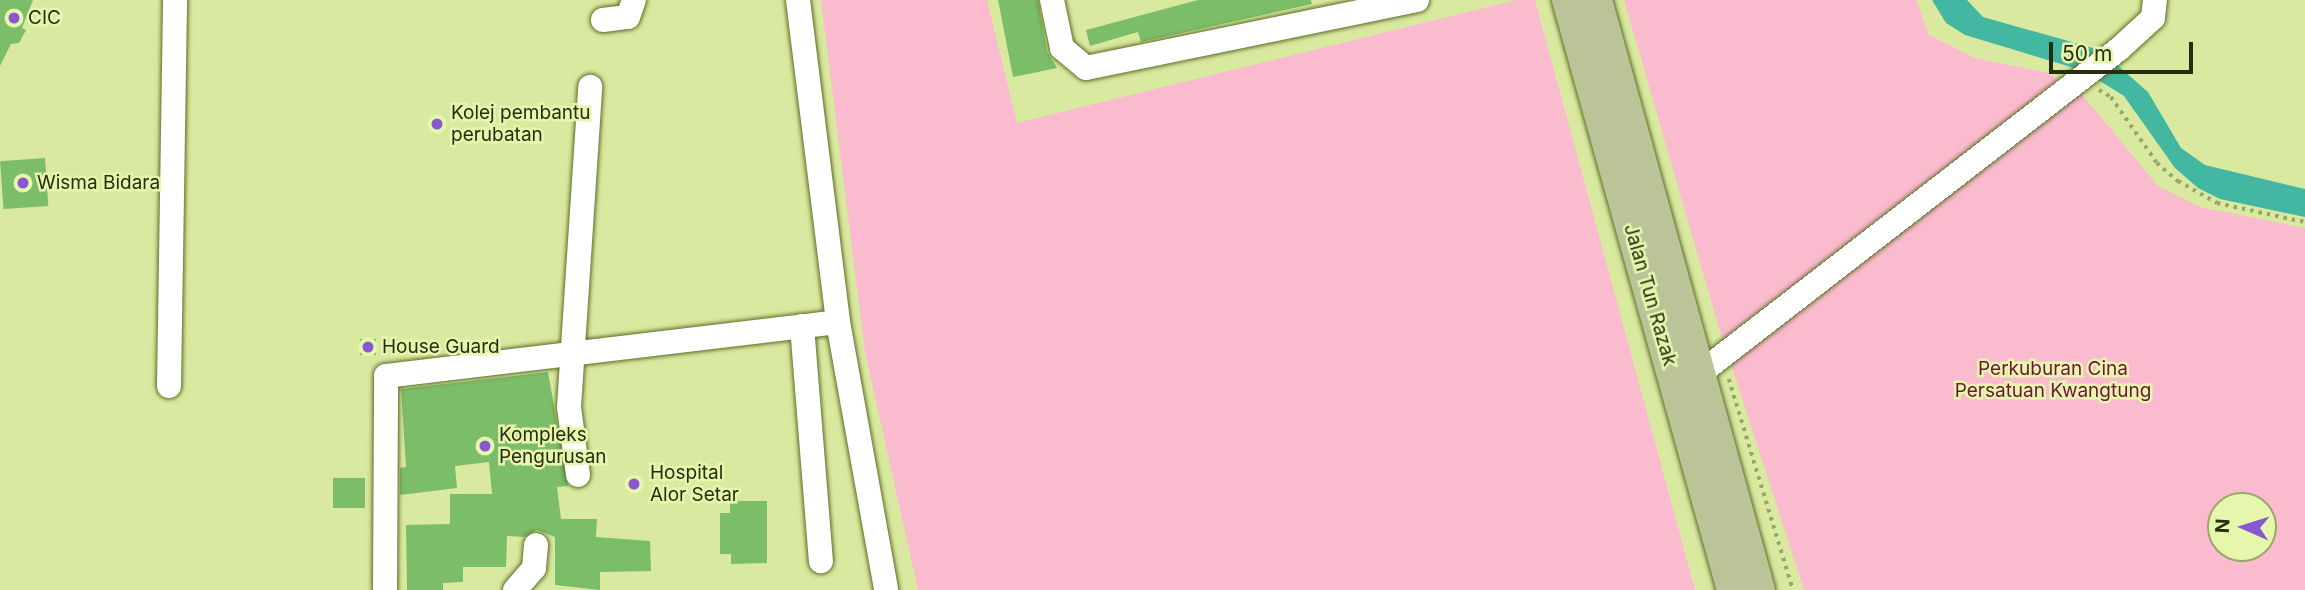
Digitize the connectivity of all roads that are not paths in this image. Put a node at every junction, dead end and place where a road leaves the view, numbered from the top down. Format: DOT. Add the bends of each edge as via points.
graph roads {
  1 [pos="175,0"];
  2 [pos="634,0"];
  3 [pos="798,0"];
  4 [pos="1052,0"];
  5 [pos="1418,0"];
  6 [pos="1567,0"];
  7 [pos="1597,0"];
  8 [pos="2155,0"];
  9 [pos="1336,8"];
  10 [pos="603,20"];
  11 [pos="590,87"];
  12 [pos="838,322"];
  13 [pos="802,326"];
  14 [pos="575,356"];
  15 [pos="1699,374"];
  16 [pos="169,387"];
  17 [pos="578,475"];
  18 [pos="537,545"];
  19 [pos="821,561"];
  20 [pos="385,590"];
  21 [pos="515,590"];
  22 [pos="886,590"];
  23 [pos="1732,590"];
  24 [pos="1760,590"];
  1 -- 16 [label="street"];
  2 -- 10 [label="street" via="628,16"];
  3 -- 12 [label="street"];
  4 -- 9 [label="street" via="1062,48 1086,68"];
  5 -- 9 [label="street"];
  6 -- 23 [label="main road, Jalan Tun Razak"];
  7 -- 15 [label="main road, Jalan Tun Razak"];
  8 -- 15 [label="street" via="2153,18 2084,78"];
  11 -- 14 [label="street"];
  12 -- 13 [label="street"];
  12 -- 22 [label="street"];
  13 -- 14 [label="street"];
  13 -- 19 [label="street"];
  14 -- 17 [label="street" via="569,407"];
  14 -- 20 [label="street" via="386,376"];
  15 -- 24 [label="main road, Jalan Tun Razak"];
  18 -- 21 [label="street" via="534,568"];
}
